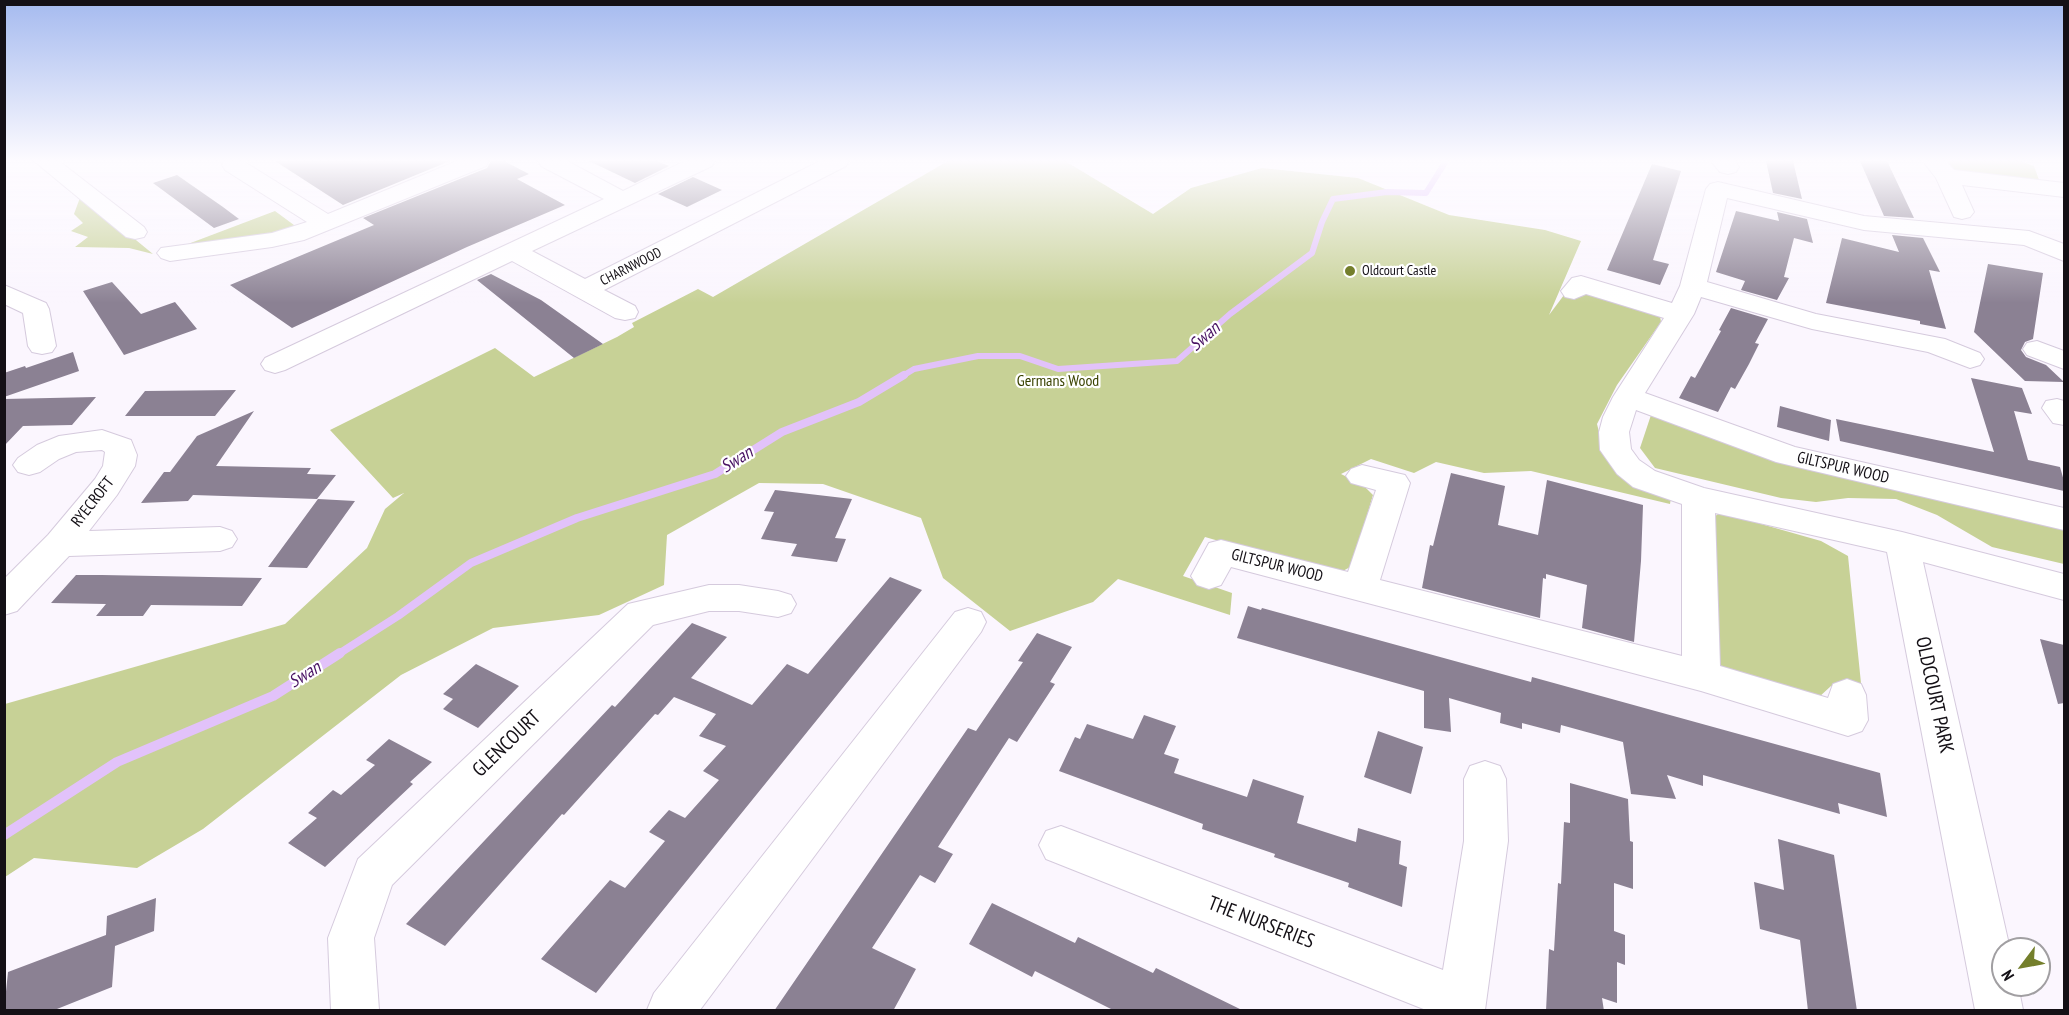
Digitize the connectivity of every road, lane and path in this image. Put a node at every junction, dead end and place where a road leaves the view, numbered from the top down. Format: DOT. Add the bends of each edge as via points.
graph roads {
  1 [pos="105,208"];
  2 [pos="304,208"];
  3 [pos="362,208"];
  4 [pos="601,208"];
  5 [pos="745,208"];
  6 [pos="1713,208"];
  7 [pos="1801,208"];
  8 [pos="1960,208"];
  9 [pos="1962,212"];
  10 [pos="326,223"];
  11 [pos="135,232"];
  12 [pos="513,250"];
  13 [pos="170,253"];
  14 [pos="2064,253"];
  15 [pos="1693,286"];
  16 [pos="584,290"];
  17 [pos="1574,291"];
  18 [pos="4,293"];
  19 [pos="625,312"];
  20 [pos="1680,314"];
  21 [pos="42,346"];
  22 [pos="2037,350"];
  23 [pos="1970,358"];
  24 [pos="2064,361"];
  25 [pos="275,364"];
  26 [pos="1628,397"];
  27 [pos="29,465"];
  28 [pos="1362,476"];
  29 [pos="1698,498"];
  30 [pos="2064,519"];
  31 [pos="220,539"];
  32 [pos="60,544"];
  33 [pos="1902,544"];
  34 [pos="1209,576"];
  35 [pos="1360,587"];
  36 [pos="2064,587"];
  37 [pos="4,602"];
  38 [pos="778,604"];
  39 [pos="968,622"];
  40 [pos="1701,676"];
  41 [pos="1847,695"];
  42 [pos="1485,779"];
  43 [pos="1061,845"];
  44 [pos="1462,1006"];
  45 [pos="355,1011"];
  46 [pos="671,1011"];
  47 [pos="1999,1011"];
  1 -- 11 [label="street"];
  2 -- 10 [label="street"];
  3 -- 10 [label="street"];
  4 -- 12 [label="street"];
  5 -- 16 [label="street, CHARNWOOD"];
  6 -- 15 [label="street"];
  7 -- 14 [label="street" via="1864,223 2029,238"];
  8 -- 9 [label="street"];
  10 -- 13 [label="street" via="272,240"];
  12 -- 16 [label="street, CHARNWOOD"];
  12 -- 25 [label="street"];
  15 -- 20 [label="street"];
  15 -- 23 [label="street" via="1812,321 1935,345"];
  16 -- 19 [label="street, CHARNWOOD"];
  17 -- 20 [label="street" via="1581,284"];
  18 -- 21 [label="street" via="36,309"];
  20 -- 26 [label="street"];
  22 -- 24 [label="street"];
  26 -- 29 [label="street" via="1614,432 1620,459 1644,479"];
  26 -- 30 [label="street, GILTSPUR WOOD" via="1787,455"];
  27 -- 32 [label="street, RYECROFT" via="70,443 102,440 120,447 119,466"];
  28 -- 35 [label="street" via="1394,483"];
  29 -- 33 [label="street"];
  29 -- 40 [label="street"];
  31 -- 32 [label="street, RYECROFT"];
  32 -- 37 [label="street, RYECROFT"];
  33 -- 36 [label="street"];
  33 -- 47 [label="street, OLDCOURT PARK"];
  34 -- 35 [label="street, GILTSPUR WOOD" via="1221,552"];
  35 -- 40 [label="street, GILTSPUR WOOD"];
  38 -- 45 [label="street, GLENCOURT" via="709,598 641,614 374,873 351,938"];
  39 -- 46 [label="street"];
  40 -- 41 [label="street, GILTSPUR WOOD" via="1848,720"];
  42 -- 44 [label="street, THE NURSERIES" via="1486,841"];
  43 -- 44 [label="street, THE NURSERIES"];
}
